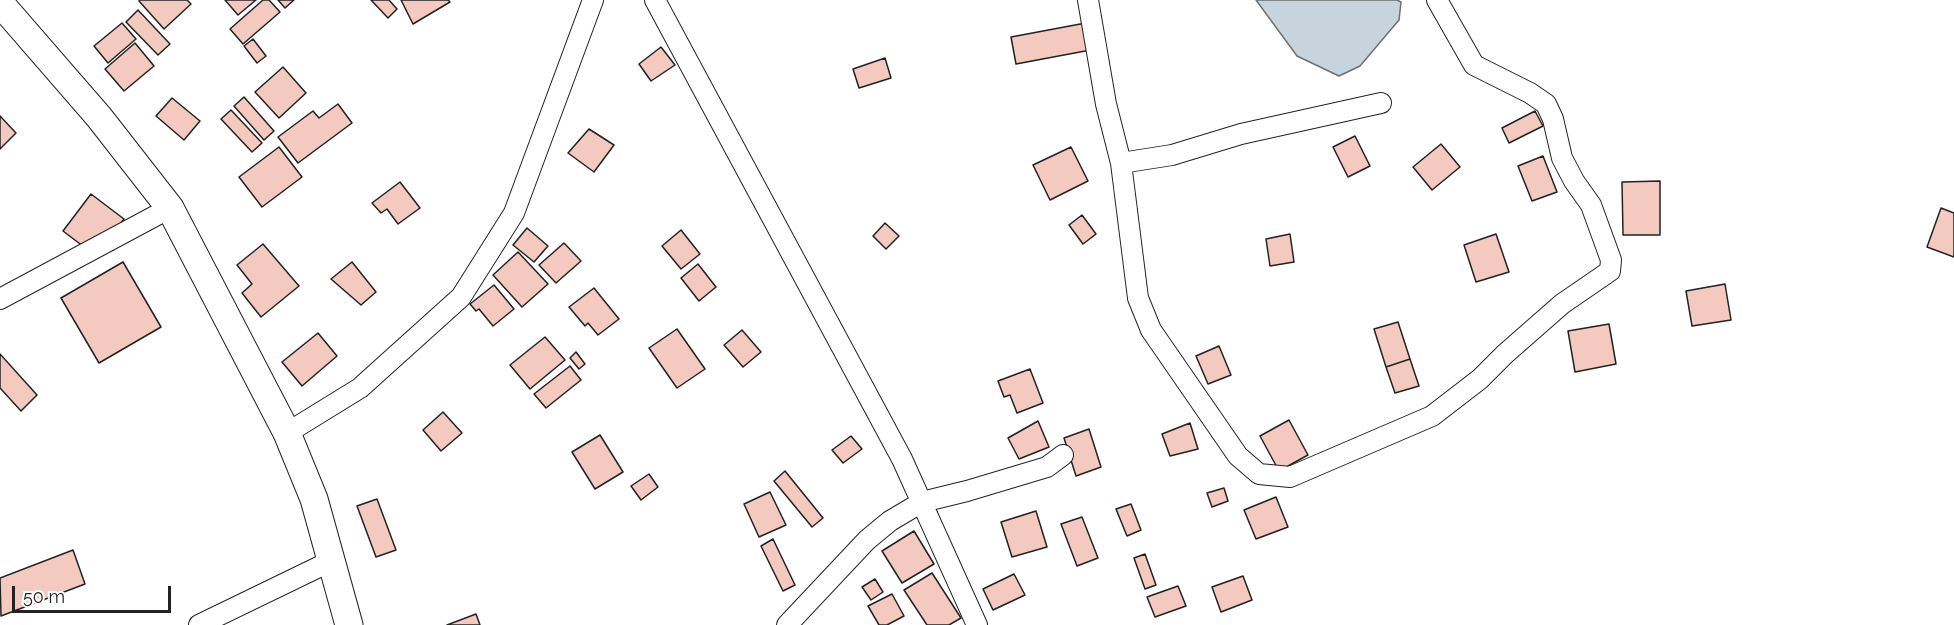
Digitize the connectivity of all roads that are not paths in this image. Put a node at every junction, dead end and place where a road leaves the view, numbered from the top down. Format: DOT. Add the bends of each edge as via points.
graph roads {
  1 [pos="593,0"];
  2 [pos="655,0"];
  3 [pos="1088,0"];
  4 [pos="1437,0"];
  5 [pos="0,3"];
  6 [pos="1381,104"];
  7 [pos="1121,162"];
  8 [pos="170,208"];
  9 [pos="0,299"];
  10 [pos="287,434"];
  11 [pos="1063,454"];
  12 [pos="922,502"];
  13 [pos="331,561"];
  14 [pos="199,625"];
  15 [pos="349,625"];
  16 [pos="787,625"];
  17 [pos="977,625"];
  1 -- 10 [label="street" via="514,213 461,297 360,388"];
  2 -- 12 [label="street"];
  3 -- 7 [label="street" via="1106,104"];
  4 -- 7 [label="street" via="1474,65 1546,104 1562,158 1591,205 1611,260 1610,271 1562,304 1480,379 1432,416 1290,477 1259,474 1238,456 1151,330 1138,298"];
  5 -- 8 [label="main road" via="99,117"];
  6 -- 7 [label="street" via="1241,134 1172,155"];
  8 -- 9 [label="street"];
  8 -- 10 [label="main road"];
  10 -- 13 [label="main road" via="314,499"];
  11 -- 12 [label="street" via="1037,471"];
  12 -- 16 [label="street" via="867,540"];
  12 -- 17 [label="street"];
  13 -- 14 [label="street"];
  13 -- 15 [label="main road"];
}
